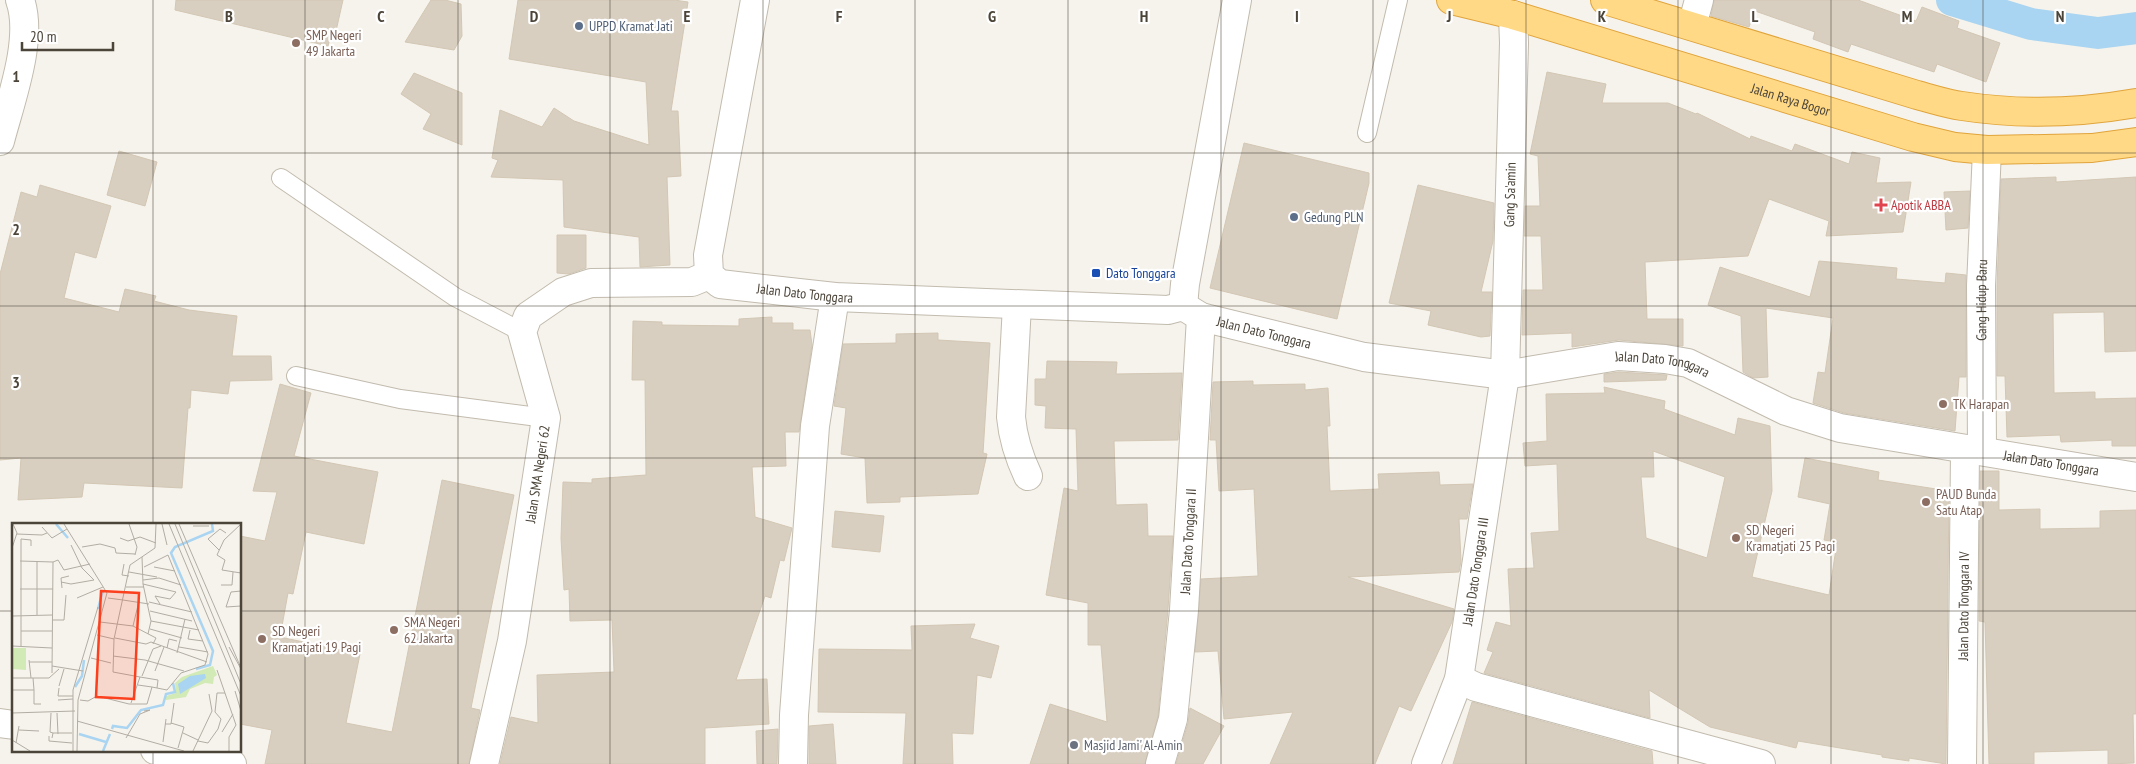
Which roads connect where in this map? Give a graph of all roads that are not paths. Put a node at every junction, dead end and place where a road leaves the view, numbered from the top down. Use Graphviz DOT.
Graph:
graph roads {
  1 [pos="20,0"];
  2 [pos="755,0"];
  3 [pos="1237,0"];
  4 [pos="1398,0"];
  5 [pos="1451,0"];
  6 [pos="1604,0"];
  7 [pos="1699,0"];
  8 [pos="1513,15"];
  9 [pos="1692,26"];
  10 [pos="2136,103"];
  11 [pos="1367,133"];
  12 [pos="0,141"];
  13 [pos="2136,142"];
  14 [pos="1988,150"];
  15 [pos="281,178"];
  16 [pos="709,275"];
  17 [pos="836,297"];
  18 [pos="1017,305"];
  19 [pos="1192,312"];
  20 [pos="522,332"];
  21 [pos="1505,375"];
  22 [pos="296,376"];
  23 [pos="546,418"];
  24 [pos="1974,450"];
  25 [pos="1028,476"];
  26 [pos="2136,477"];
  27 [pos="1459,679"];
  28 [pos="166,752"];
  29 [pos="232,764"];
  30 [pos="484,764"];
  31 [pos="793,764"];
  32 [pos="1160,764"];
  33 [pos="1426,764"];
  34 [pos="1761,764"];
  35 [pos="1962,764"];
  1 -- 12 [label="street"];
  2 -- 16 [label="street"];
  3 -- 19 [label="street"];
  4 -- 11 [label="lane"];
  5 -- 8 [label="highway, Jalan Raya Bogor"];
  6 -- 9 [label="highway"];
  7 -- 9 [label="street"];
  8 -- 14 [label="highway, Jalan Raya Bogor"];
  8 -- 21 [label="street, Gang Sa'amin"];
  9 -- 10 [label="highway"];
  13 -- 14 [label="highway, Jalan Raya Bogor"];
  14 -- 24 [label="street, Gang Hidup Baru"];
  15 -- 20 [label="lane"];
  16 -- 17 [label="street, Jalan Dato Tonggara"];
  16 -- 20 [label="street"];
  17 -- 18 [label="street, Jalan Dato Tonggara"];
  17 -- 31 [label="street"];
  18 -- 19 [label="street, Jalan Dato Tonggara"];
  18 -- 25 [label="street"];
  19 -- 21 [label="street, Jalan Dato Tonggara"];
  19 -- 32 [label="street, Jalan Dato Tonggara II"];
  20 -- 23 [label="street, Jalan SMA Negeri 62"];
  21 -- 24 [label="street, Jalan Dato Tonggara"];
  21 -- 27 [label="street, Jalan Dato Tonggara III"];
  22 -- 23 [label="lane"];
  23 -- 30 [label="street, Jalan SMA Negeri 62"];
  24 -- 26 [label="street, Jalan Dato Tonggara"];
  24 -- 35 [label="street, Jalan Dato Tonggara IV"];
  27 -- 33 [label="street, Jalan Dato Tonggara III"];
  27 -- 34 [label="street"];
  28 -- 29 [label="street"];
}
